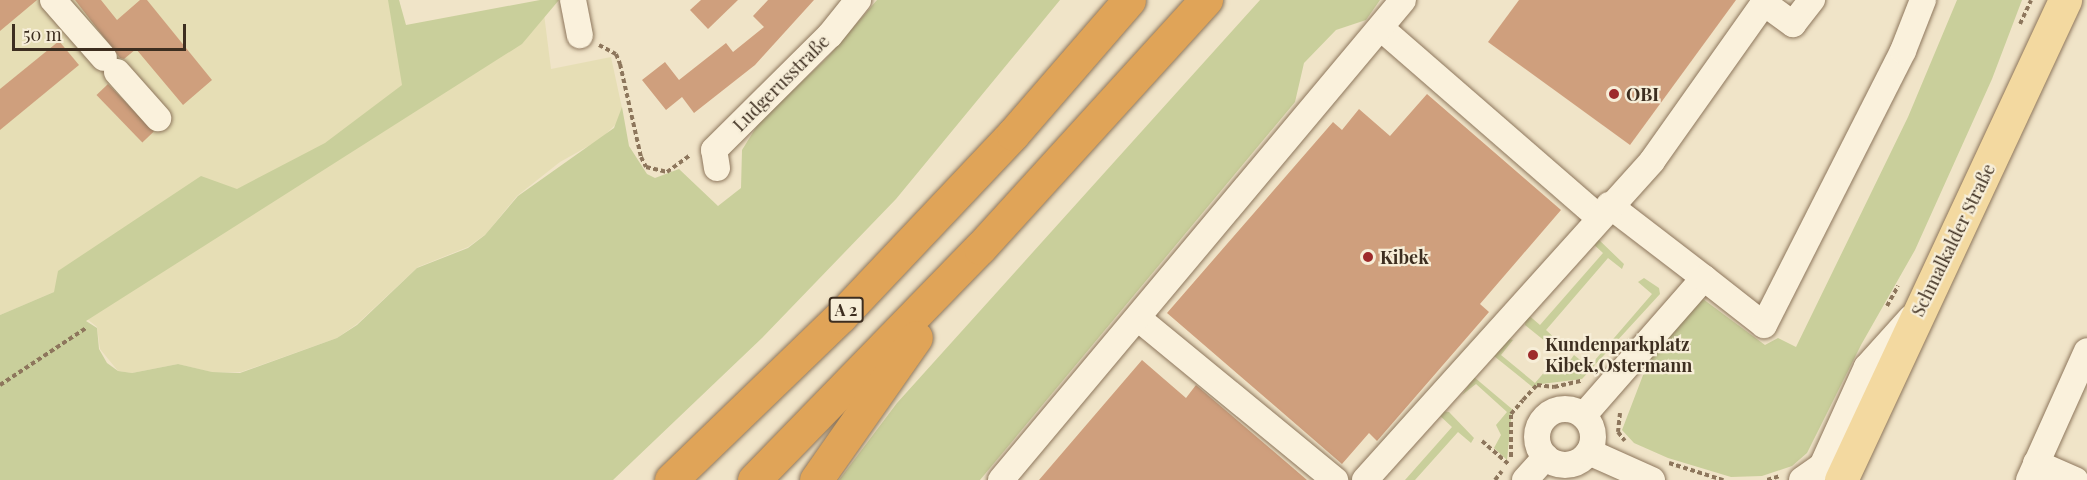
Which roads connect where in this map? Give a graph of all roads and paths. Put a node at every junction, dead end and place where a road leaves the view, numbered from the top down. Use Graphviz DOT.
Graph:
graph roads {
  1 [pos="53,0"];
  2 [pos="573,0"];
  3 [pos="858,0"];
  4 [pos="1129,0"];
  5 [pos="1206,0"];
  6 [pos="1403,0"];
  7 [pos="1812,0"];
  8 [pos="1923,0"];
  9 [pos="2031,0"];
  10 [pos="2065,0"];
  11 [pos="1382,29"];
  12 [pos="2017,31"];
  13 [pos="580,35"];
  14 [pos="158,118"];
  15 [pos="716,159"];
  16 [pos="1604,211"];
  17 [pos="980,248"];
  18 [pos="1704,278"];
  19 [pos="1901,280"];
  20 [pos="1920,309"];
  21 [pos="1885,310"];
  22 [pos="1139,319"];
  23 [pos="86,328"];
  24 [pos="2087,351"];
  25 [pos="0,385"];
  26 [pos="1602,392"];
  27 [pos="1584,415"];
  28 [pos="1482,441"];
  29 [pos="1629,444"];
  30 [pos="1589,452"];
  31 [pos="1546,457"];
  32 [pos="1657,470"];
  33 [pos="2032,471"];
  34 [pos="1520,474"];
  35 [pos="1794,477"];
  36 [pos="671,480"];
  37 [pos="754,480"];
  38 [pos="816,480"];
  39 [pos="1001,480"];
  40 [pos="1335,480"];
  41 [pos="1365,480"];
  42 [pos="1495,480"];
  43 [pos="1723,480"];
  44 [pos="1787,480"];
  45 [pos="1841,480"];
  46 [pos="2075,480"];
  1 -- 14 [label="street"];
  2 -- 13 [label="street"];
  3 -- 15 [label="street, Ludgerusstraße"];
  4 -- 36 [label="highway, A 2"];
  5 -- 17 [label="highway"];
  6 -- 11 [label="street"];
  7 -- 16 [label="street"];
  8 -- 18 [label="street"];
  9 -- 12 [label="path"];
  10 -- 20 [label="main road, Schmalkalder Straße"];
  11 -- 16 [label="street"];
  11 -- 22 [label="street"];
  13 -- 15 [label="path"];
  16 -- 18 [label="street"];
  16 -- 41 [label="street"];
  17 -- 37 [label="highway"];
  17 -- 38 [label="highway"];
  18 -- 26 [label="street"];
  19 -- 21 [label="path"];
  20 -- 35 [label="street"];
  20 -- 45 [label="main road, Schmalkalder Straße"];
  22 -- 39 [label="street"];
  22 -- 40 [label="street"];
  23 -- 25 [label="path"];
  24 -- 33 [label="street"];
  26 -- 27 [label="street"];
  26 -- 29 [label="path"];
  26 -- 34 [label="path"];
  27 -- 30 [label="street"];
  27 -- 31 [label="street"];
  28 -- 34 [label="path"];
  30 -- 31 [label="street"];
  30 -- 32 [label="street"];
  31 -- 34 [label="street"];
  32 -- 43 [label="path"];
  33 -- 46 [label="street"];
  34 -- 42 [label="path"];
  35 -- 44 [label="path"];
}
